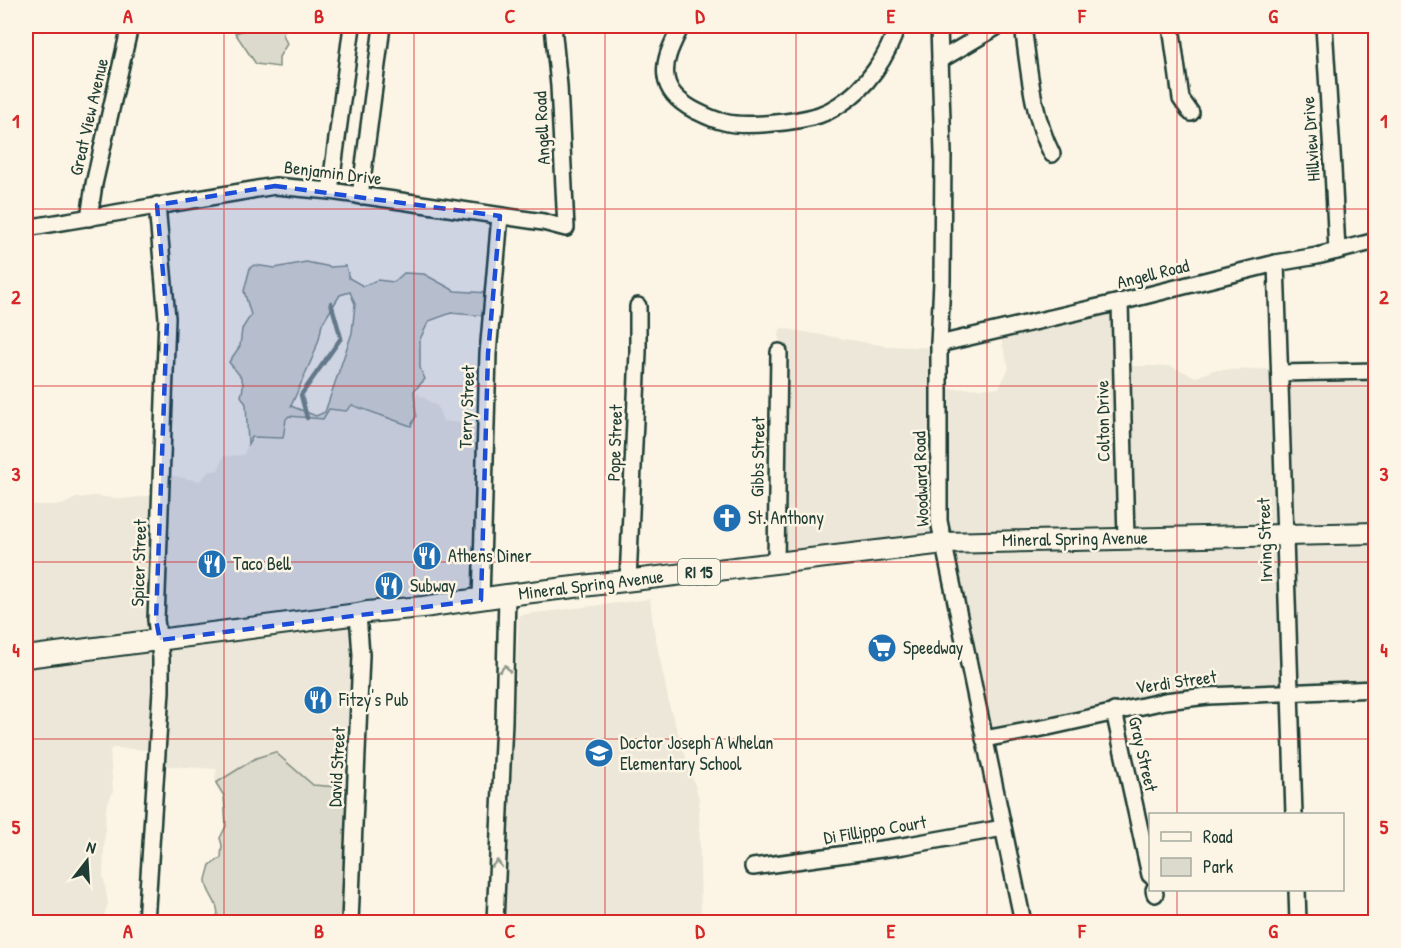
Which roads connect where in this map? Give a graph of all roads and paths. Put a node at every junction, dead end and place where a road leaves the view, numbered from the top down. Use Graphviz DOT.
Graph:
graph roads {
  1 [pos="130,26"];
  2 [pos="352,26"];
  3 [pos="382,26"];
  4 [pos="553,26"];
  5 [pos="681,26"];
  6 [pos="897,26"];
  7 [pos="939,26"];
  8 [pos="998,26"];
  9 [pos="1023,26"];
  10 [pos="1171,26"];
  11 [pos="1324,26"];
  12 [pos="940,60"];
  13 [pos="1191,113"];
  14 [pos="1052,154"];
  15 [pos="330,191"];
  16 [pos="360,196"];
  17 [pos="157,205"];
  18 [pos="500,216"];
  19 [pos="88,218"];
  20 [pos="26,228"];
  21 [pos="566,228"];
  22 [pos="1376,241"];
  23 [pos="1337,251"];
  24 [pos="1276,263"];
  25 [pos="1120,302"];
  26 [pos="638,306"];
  27 [pos="939,344"];
  28 [pos="779,352"];
  29 [pos="1376,371"];
  30 [pos="1280,373"];
  31 [pos="1376,533"];
  32 [pos="1284,535"];
  33 [pos="1126,539"];
  34 [pos="944,546"];
  35 [pos="776,563"];
  36 [pos="628,581"];
  37 [pos="507,596"];
  38 [pos="481,600"];
  39 [pos="358,614"];
  40 [pos="160,640"];
  41 [pos="26,657"];
  42 [pos="1376,689"];
  43 [pos="1289,692"];
  44 [pos="1114,711"];
  45 [pos="984,739"];
  46 [pos="1294,813"];
  47 [pos="1003,828"];
  48 [pos="753,867"];
  49 [pos="1149,870"];
  50 [pos="1297,891"];
  51 [pos="147,922"];
  52 [pos="350,922"];
  53 [pos="495,922"];
  54 [pos="1023,922"];
  55 [pos="1298,922"];
  1 -- 19 [label="street, Great View Avenue"];
  2 -- 15 [label="street"];
  3 -- 16 [label="street"];
  4 -- 21 [label="street, Angell Road"];
  5 -- 6 [label="street"];
  7 -- 12 [label="street, Woodward Road"];
  8 -- 12 [label="street"];
  9 -- 14 [label="street"];
  10 -- 13 [label="street"];
  11 -- 23 [label="street, Hillview Drive"];
  12 -- 27 [label="street, Woodward Road"];
  15 -- 16 [label="street, Benjamin Drive"];
  15 -- 17 [label="street, Benjamin Drive"];
  16 -- 18 [label="street, Benjamin Drive"];
  17 -- 19 [label="street, Benjamin Drive"];
  17 -- 40 [label="street, Spicer Street"];
  18 -- 21 [label="street, Benjamin Drive"];
  18 -- 38 [label="street, Terry Street"];
  19 -- 20 [label="street, Benjamin Drive"];
  22 -- 23 [label="street, Angell Road"];
  23 -- 24 [label="street, Angell Road"];
  24 -- 25 [label="street, Angell Road"];
  24 -- 30 [label="street, Irving Street"];
  25 -- 27 [label="street, Angell Road"];
  25 -- 33 [label="street, Colton Drive"];
  26 -- 36 [label="street, Pope Street"];
  27 -- 34 [label="street, Woodward Road"];
  28 -- 35 [label="street, Gibbs Street"];
  29 -- 30 [label="street"];
  30 -- 32 [label="street, Irving Street"];
  31 -- 32 [label="main road, Mineral Spring Avenue / RI 15"];
  32 -- 33 [label="main road, Mineral Spring Avenue / RI 15"];
  32 -- 43 [label="street, Irving Street"];
  33 -- 34 [label="main road, Mineral Spring Avenue / RI 15"];
  34 -- 35 [label="main road, Mineral Spring Avenue / RI 15"];
  34 -- 45 [label="street, Woodward Road"];
  35 -- 36 [label="main road, Mineral Spring Avenue / RI 15"];
  36 -- 37 [label="main road, Mineral Spring Avenue / RI 15"];
  37 -- 38 [label="main road, Mineral Spring Avenue / RI 15"];
  53 -- 37 [label="street, one-way"];
  38 -- 39 [label="main road, Mineral Spring Avenue / RI 15"];
  39 -- 40 [label="main road, Mineral Spring Avenue / RI 15"];
  39 -- 52 [label="street, David Street"];
  40 -- 41 [label="main road, Mineral Spring Avenue / RI 15"];
  40 -- 51 [label="street, Spicer Street"];
  42 -- 43 [label="street, Verdi Street"];
  43 -- 44 [label="street, Verdi Street"];
  43 -- 46 [label="street, Irving Street"];
  44 -- 45 [label="street, Verdi Street"];
  44 -- 49 [label="street, Gray Street"];
  45 -- 47 [label="street, Woodward Road"];
  47 -- 48 [label="street, Di Fillippo Court"];
  47 -- 54 [label="street, Woodward Road"];
  50 -- 55 [label="street"];
}
